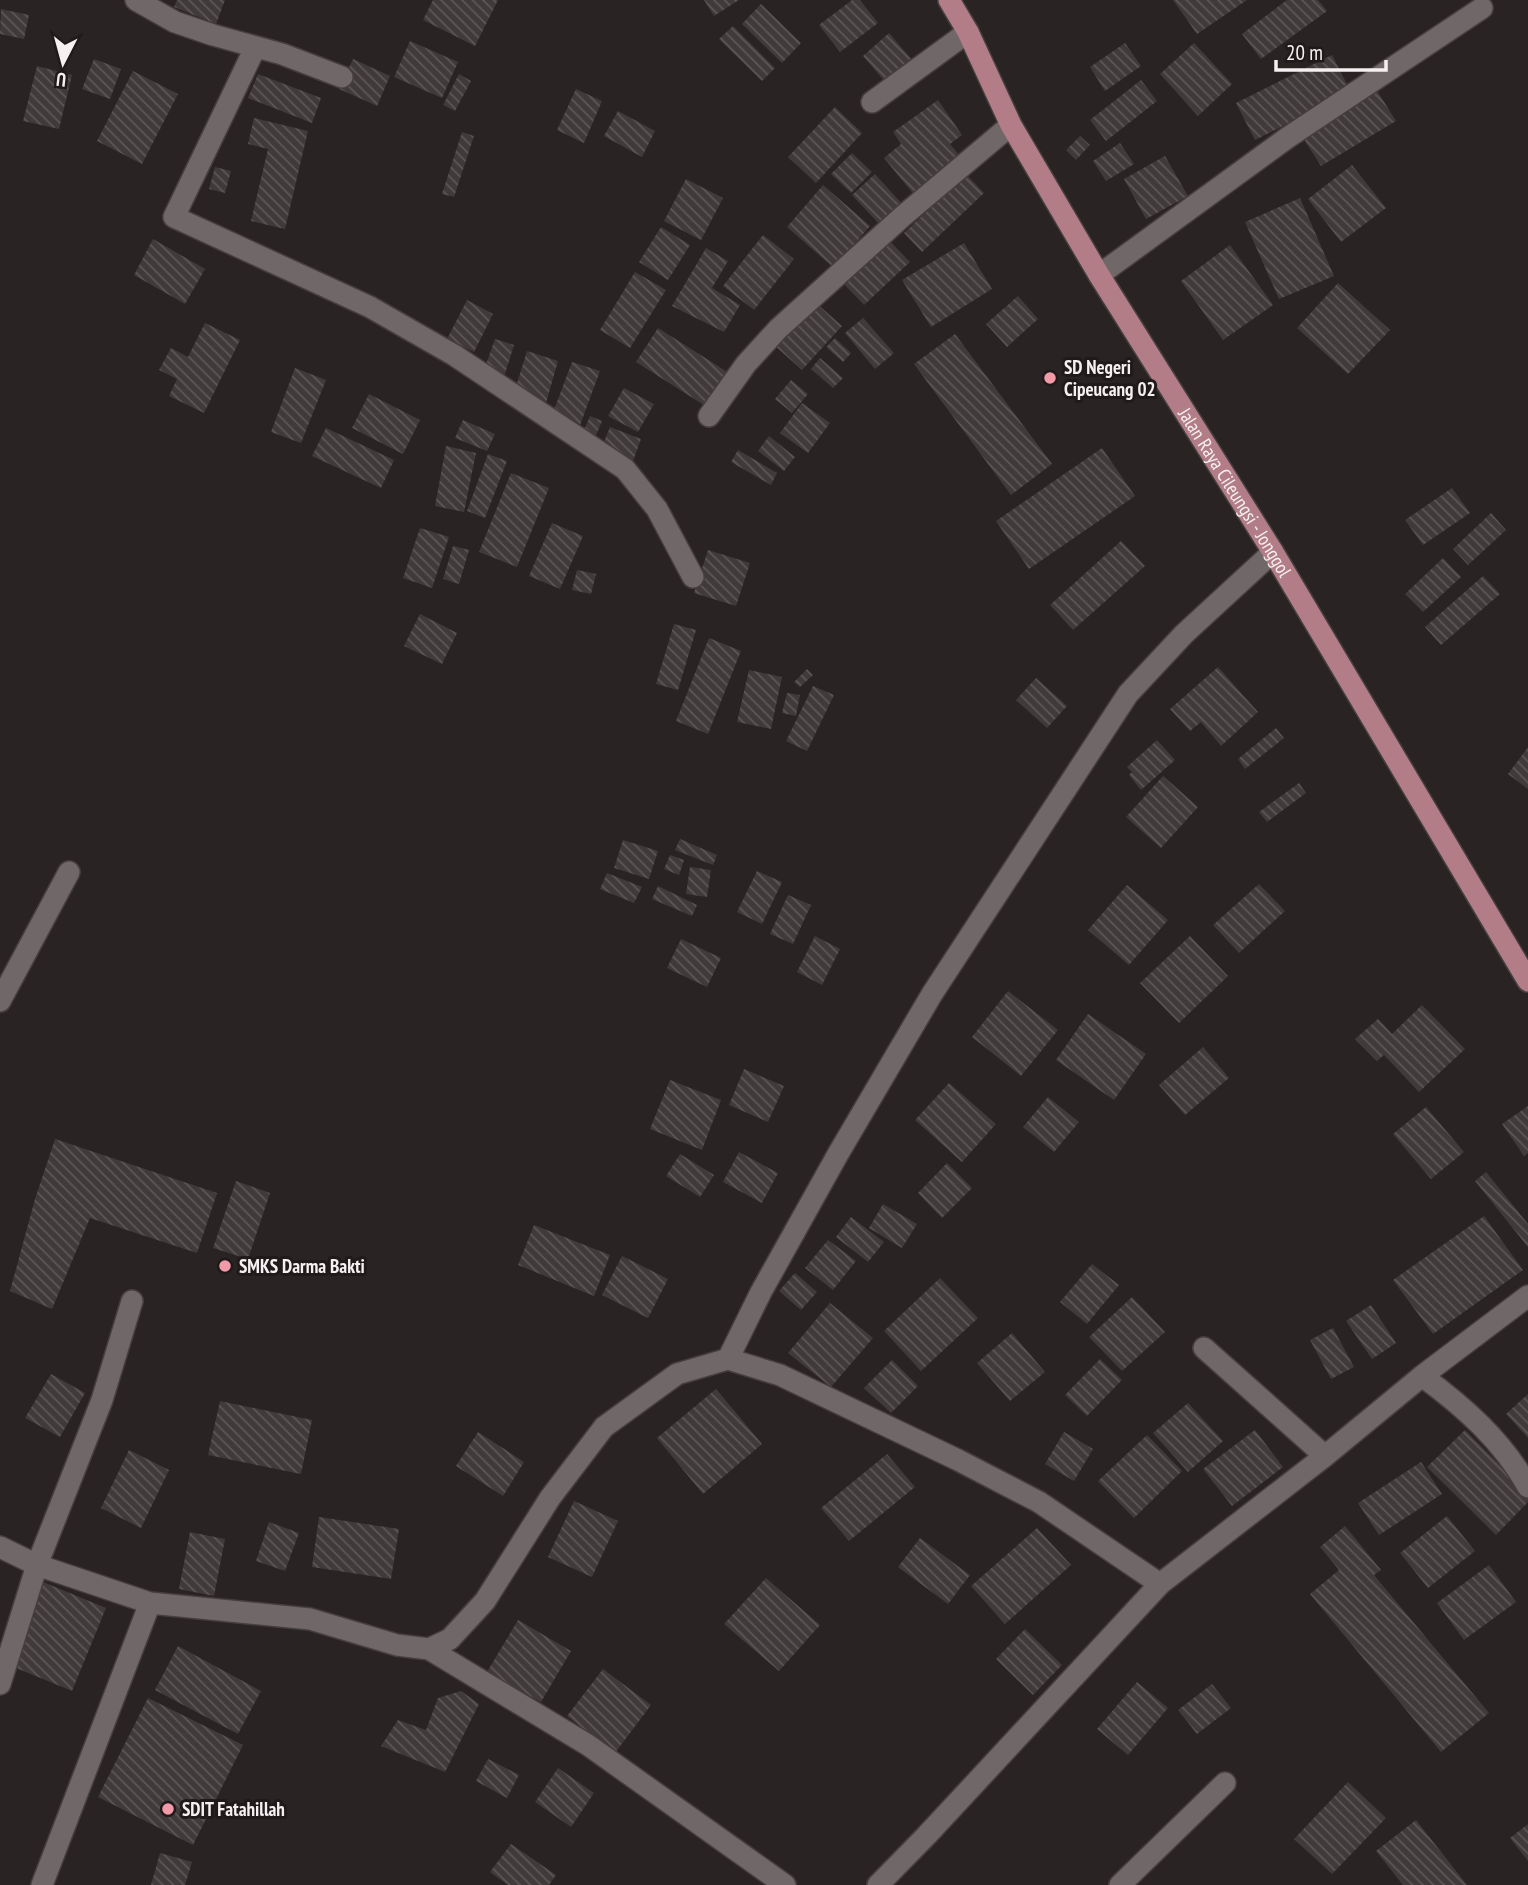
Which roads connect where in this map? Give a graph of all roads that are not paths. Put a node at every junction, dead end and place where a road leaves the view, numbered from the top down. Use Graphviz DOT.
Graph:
graph roads {
  1 [pos="136,0"];
  2 [pos="949,0"];
  3 [pos="1482,8"];
  4 [pos="968,32"];
  5 [pos="255,48"];
  6 [pos="342,78"];
  7 [pos="872,102"];
  8 [pos="1011,125"];
  9 [pos="1099,275"];
  10 [pos="709,416"];
  11 [pos="1273,552"];
  12 [pos="693,577"];
  13 [pos="69,872"];
  14 [pos="1528,981"];
  15 [pos="0,1001"];
  16 [pos="1528,1296"];
  17 [pos="132,1301"];
  18 [pos="1205,1348"];
  19 [pos="727,1359"];
  20 [pos="1422,1376"];
  21 [pos="1325,1456"];
  22 [pos="1528,1487"];
  23 [pos="0,1547"];
  24 [pos="37,1565"];
  25 [pos="1160,1584"];
  26 [pos="150,1602"];
  27 [pos="429,1649"];
  28 [pos="0,1684"];
  29 [pos="1225,1783"];
  30 [pos="42,1885"];
  31 [pos="785,1885"];
  32 [pos="878,1885"];
  33 [pos="1120,1885"];
  1 -- 5 [label="street"];
  2 -- 4 [label="main road, Jalan Raya Cileungsi - Jonggol"];
  3 -- 9 [label="street"];
  4 -- 7 [label="street"];
  4 -- 8 [label="main road, Jalan Raya Cileungsi - Jonggol"];
  5 -- 6 [label="street"];
  5 -- 12 [label="street"];
  8 -- 9 [label="main road, Jalan Raya Cileungsi - Jonggol"];
  8 -- 10 [label="street"];
  9 -- 11 [label="main road, Jalan Raya Cileungsi - Jonggol"];
  11 -- 14 [label="main road, Jalan Raya Cileungsi - Jonggol"];
  11 -- 19 [label="street"];
  13 -- 15 [label="street"];
  16 -- 20 [label="street"];
  17 -- 24 [label="street"];
  18 -- 21 [label="street"];
  19 -- 25 [label="street"];
  19 -- 27 [label="street"];
  20 -- 21 [label="street"];
  20 -- 22 [label="street"];
  21 -- 25 [label="street"];
  23 -- 24 [label="street"];
  24 -- 26 [label="street"];
  24 -- 28 [label="street"];
  25 -- 32 [label="street"];
  26 -- 27 [label="street"];
  26 -- 30 [label="street"];
  27 -- 31 [label="street"];
  29 -- 33 [label="street"];
}
